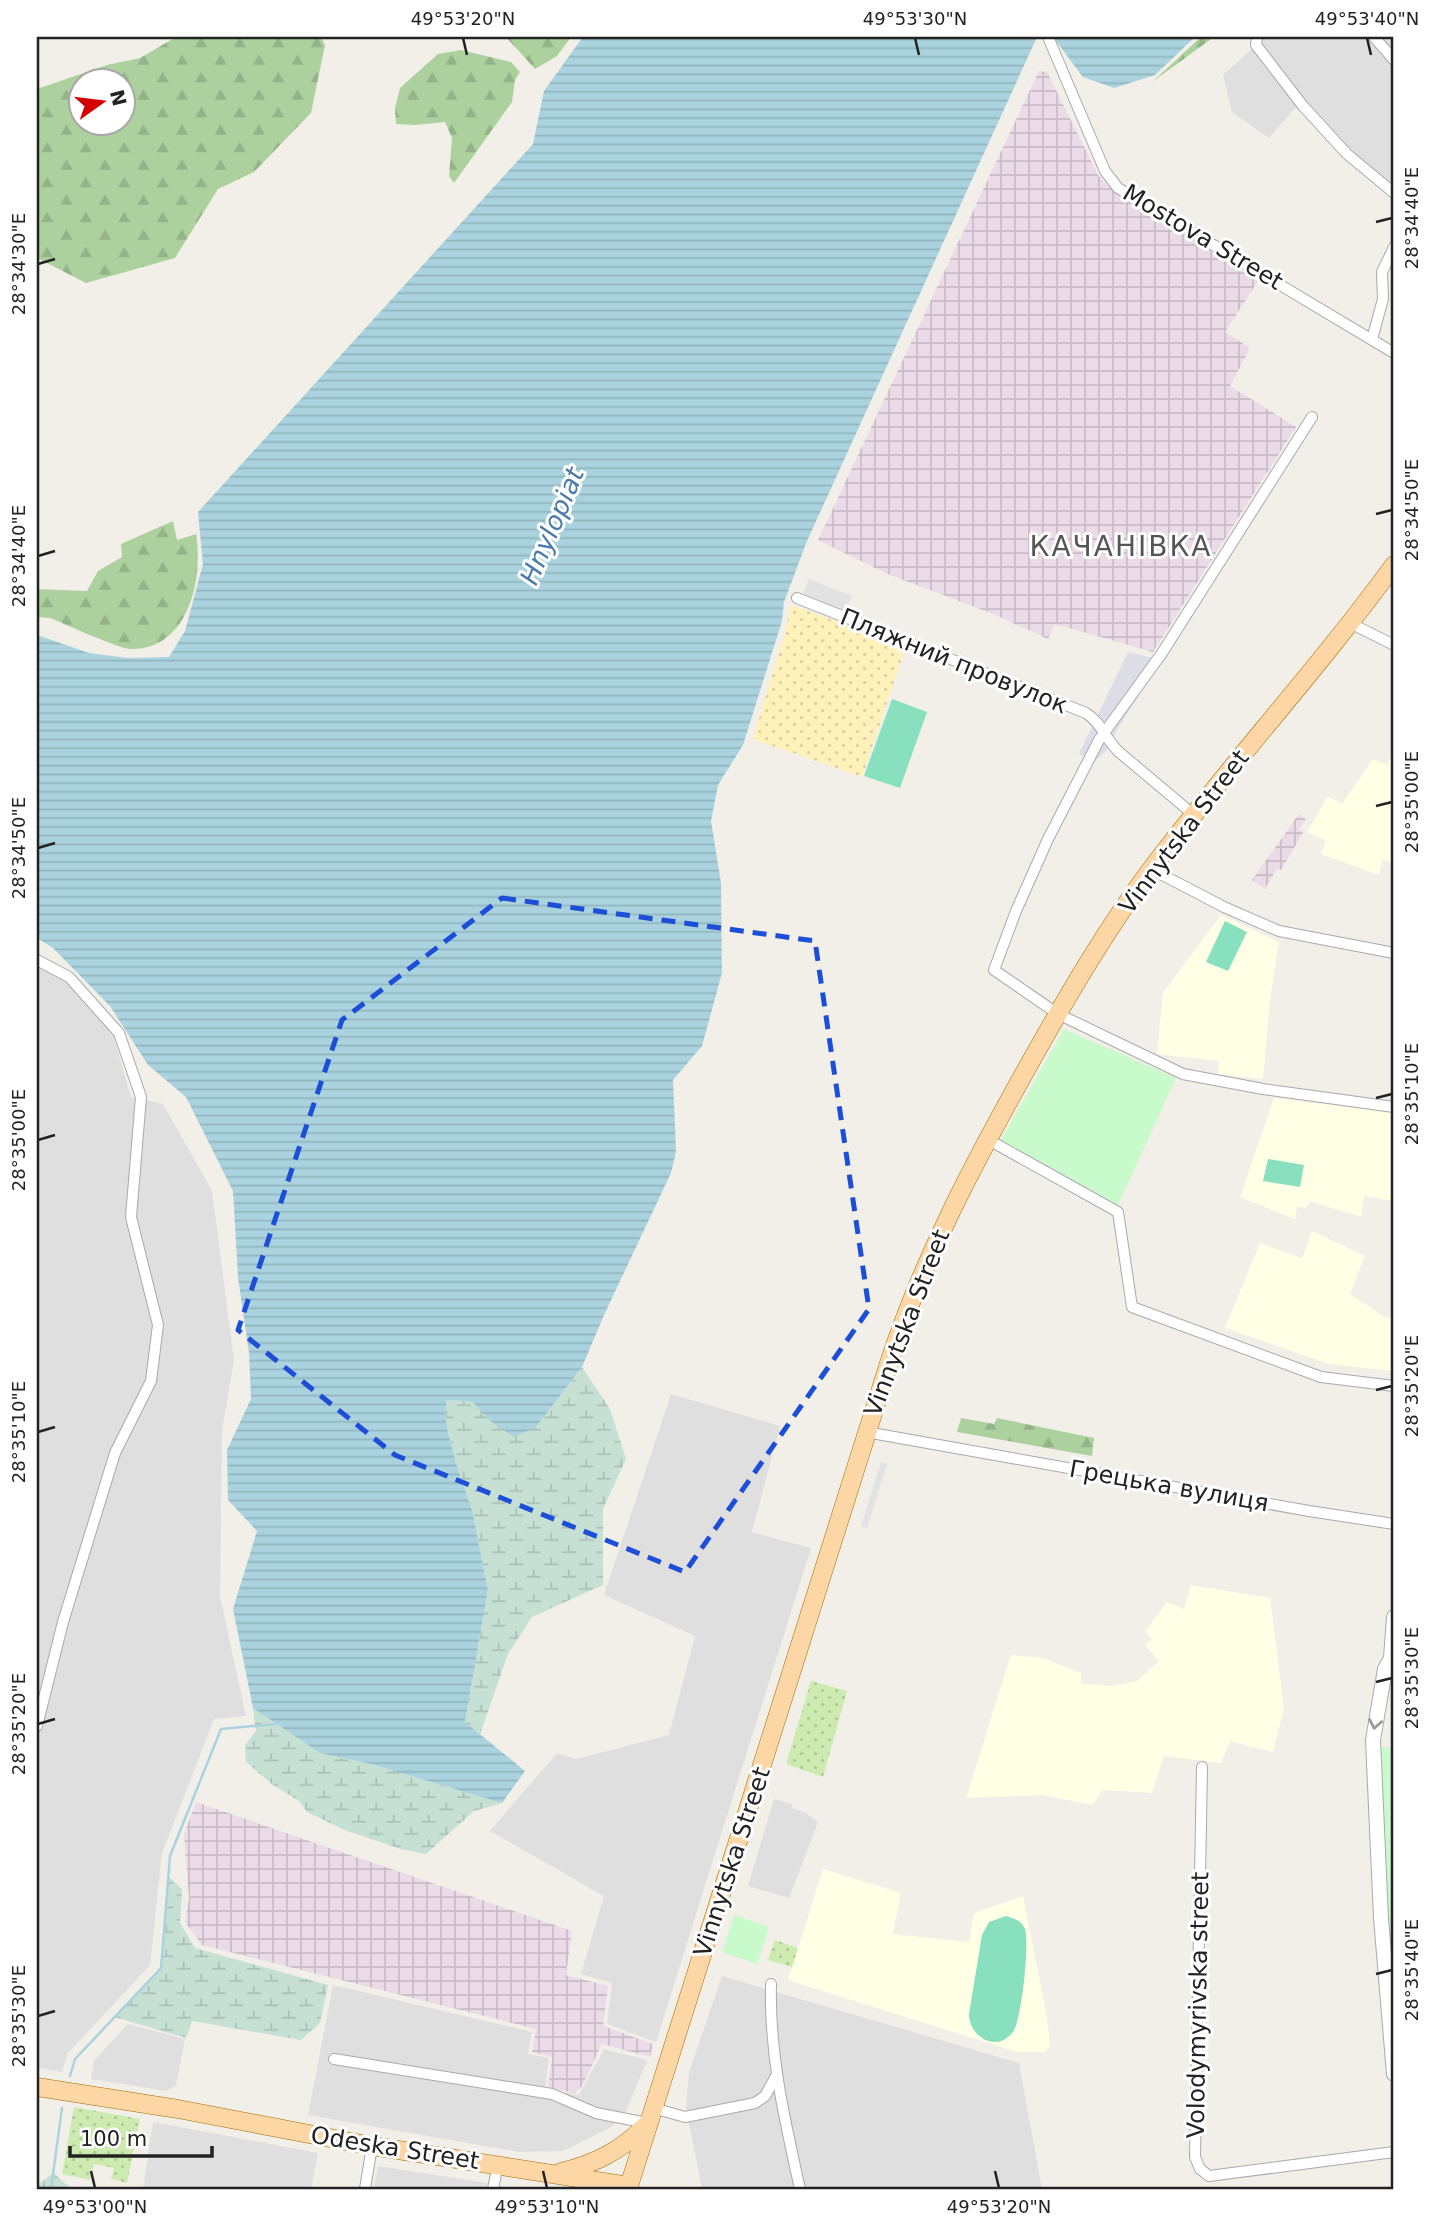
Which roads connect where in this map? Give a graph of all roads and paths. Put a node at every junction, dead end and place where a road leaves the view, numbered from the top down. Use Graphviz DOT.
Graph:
graph roads {
  1 [pos="1048,37"];
  2 [pos="1257,37"];
  3 [pos="1374,37"];
  4 [pos="1394,60"];
  5 [pos="1394,192"];
  6 [pos="1394,247"];
  7 [pos="1372,339"];
  8 [pos="1394,352"];
  9 [pos="1312,417"];
  10 [pos="1394,565"];
  11 [pos="797,598"];
  12 [pos="1350,623"];
  13 [pos="1394,645"];
  14 [pos="1104,733"];
  15 [pos="1194,815"];
  16 [pos="1151,869"];
  17 [pos="1394,953"];
  18 [pos="37,960"];
  19 [pos="1058,1014"];
  20 [pos="1394,1107"];
  21 [pos="987,1139"];
  22 [pos="1394,1386"];
  23 [pos="866,1432"];
  24 [pos="1394,1524"];
  25 [pos="1394,1617"];
  26 [pos="1393,1662"];
  27 [pos="37,1726"];
  28 [pos="1202,1767"];
  29 [pos="1390,1970"];
  30 [pos="771,1984"];
  31 [pos="334,2059"];
  32 [pos="1394,2074"];
  33 [pos="776,2076"];
  34 [pos="37,2087"];
  35 [pos="650,2116"];
  36 [pos="372,2146"];
  37 [pos="1394,2152"];
  38 [pos="600,2160"];
  39 [pos="498,2164"];
  40 [pos="553,2173"];
  41 [pos="619,2182"];
  42 [pos="365,2189"];
  43 [pos="493,2189"];
  44 [pos="800,2189"];
  1 -- 7 [label="street, Mostova Street"];
  2 -- 5 [label="street"];
  3 -- 4 [label="street"];
  6 -- 7 [label="street"];
  7 -- 8 [label="street, Mostova Street"];
  9 -- 14 [label="street"];
  10 -- 12 [label="main road, Vinnytska Street"];
  11 -- 14 [label="street, Пляжний провулок"];
  12 -- 13 [label="street"];
  12 -- 15 [label="main road, Vinnytska Street"];
  14 -- 15 [label="street, Пляжний провулок"];
  14 -- 19 [label="street"];
  15 -- 16 [label="main road, Vinnytska Street"];
  16 -- 17 [label="street"];
  16 -- 19 [label="main road, Vinnytska Street"];
  18 -- 27 [label="street"];
  19 -- 20 [label="street"];
  19 -- 21 [label="main road, Vinnytska Street"];
  21 -- 22 [label="street"];
  21 -- 23 [label="main road, Vinnytska Street"];
  23 -- 24 [label="street, Грецька вулиця"];
  23 -- 35 [label="main road, Vinnytska Street"];
  25 -- 26 [label="street"];
  26 -- 29 [label="street, one-way"];
  28 -- 37 [label="street, Volodymyrivska street"];
  29 -- 32 [label="street"];
  30 -- 33 [label="street"];
  31 -- 35 [label="street"];
  33 -- 35 [label="street"];
  33 -- 44 [label="street"];
  34 -- 36 [label="main road, Odeska Street"];
  35 -- 38 [label="main road"];
  35 -- 41 [label="main road, Vinnytska Street"];
  36 -- 39 [label="main road, Odeska Street"];
  36 -- 42 [label="street"];
  38 -- 40 [label="main road"];
  38 -- 41 [label="main road"];
  39 -- 40 [label="main road, Odeska Street"];
  39 -- 43 [label="street"];
  40 -- 41 [label="main road, Odeska Street"];
}
